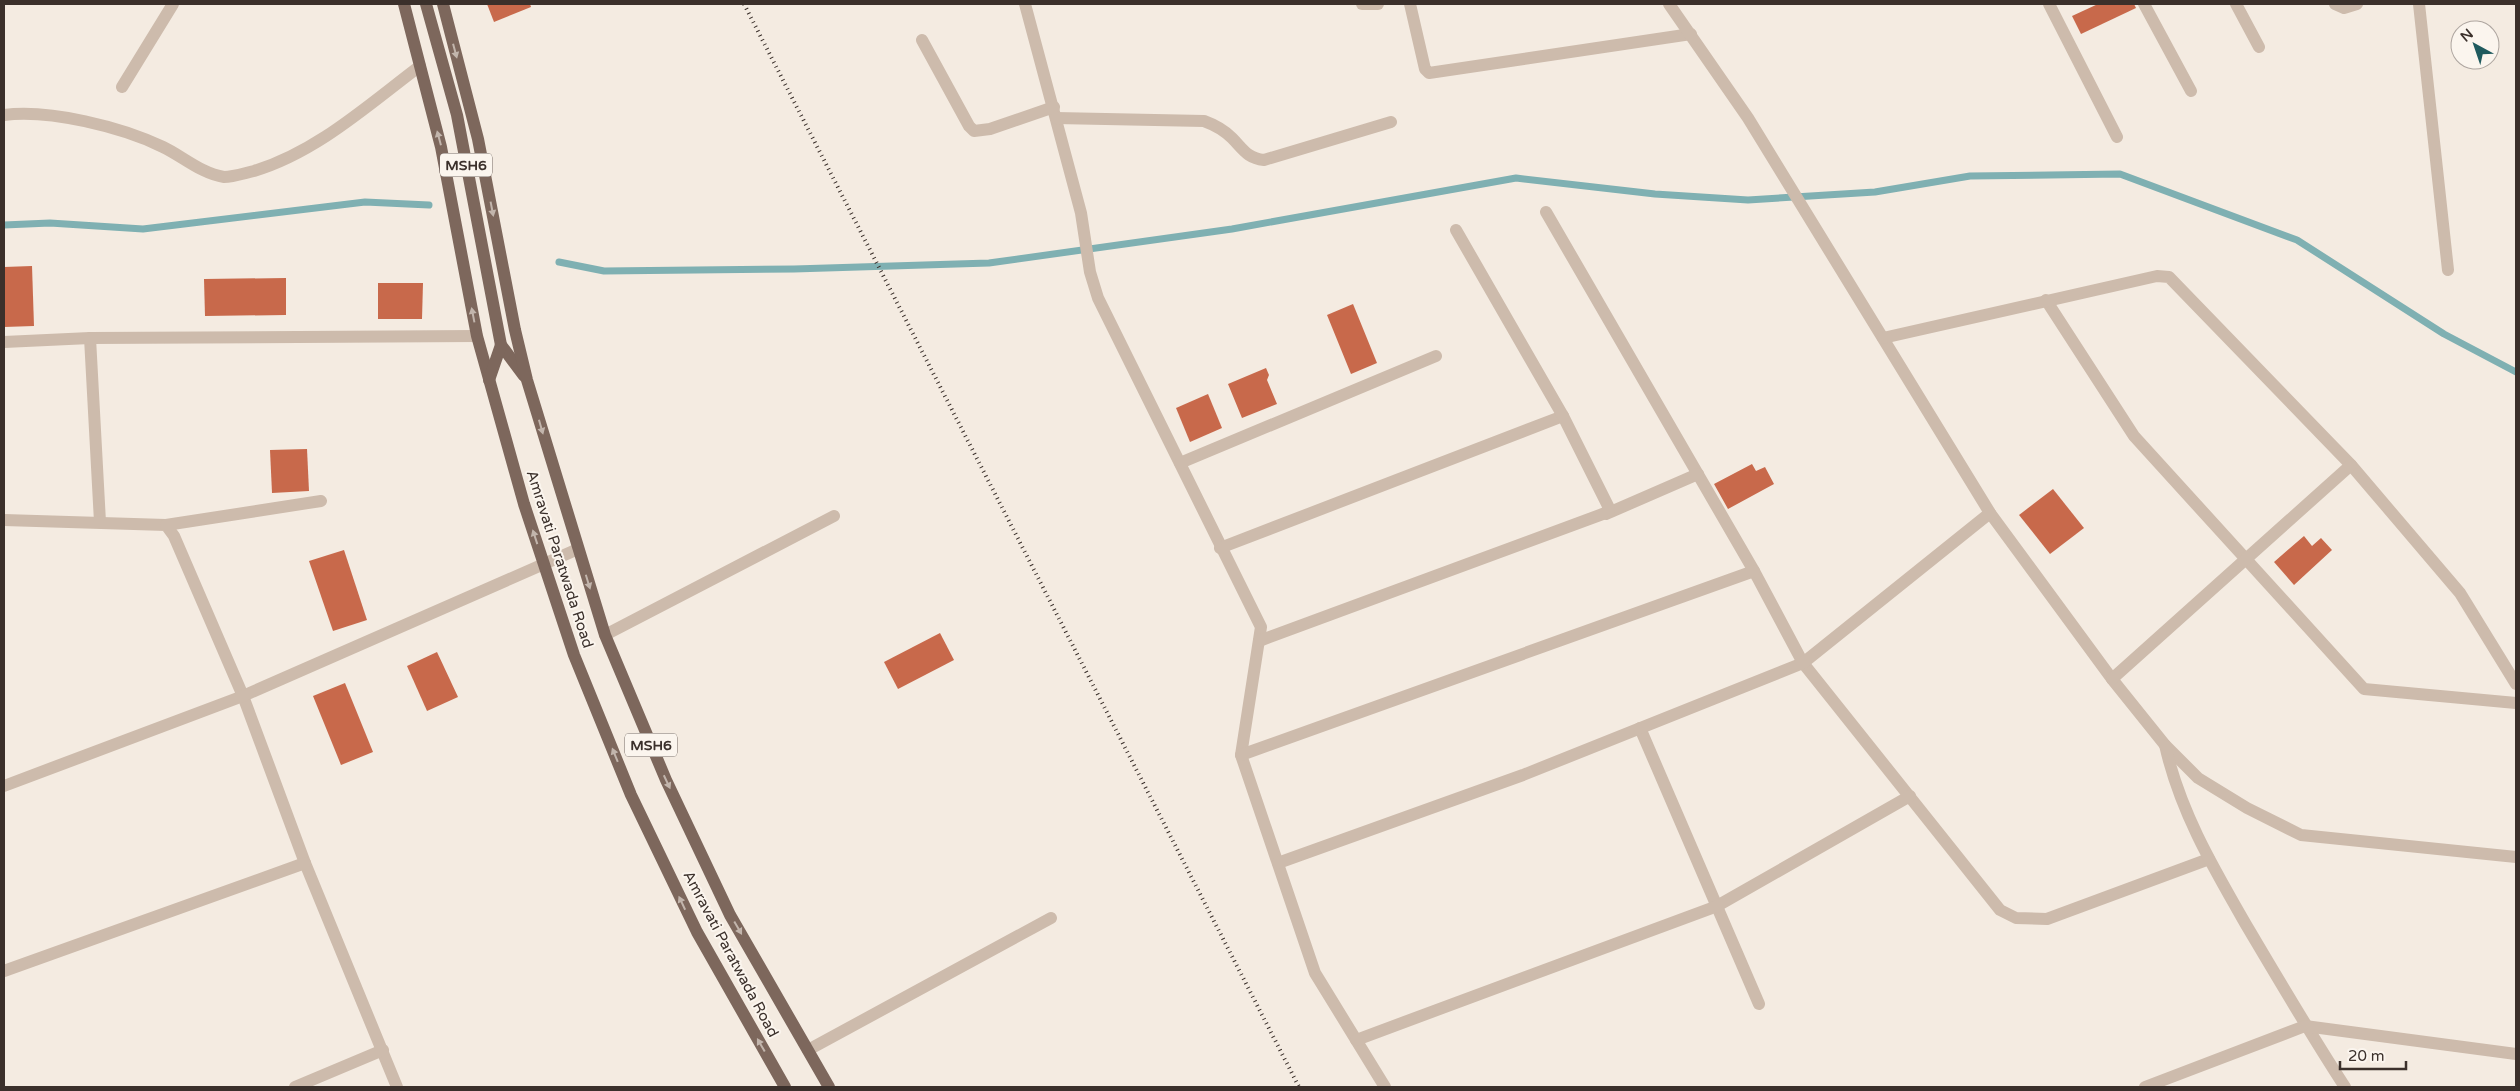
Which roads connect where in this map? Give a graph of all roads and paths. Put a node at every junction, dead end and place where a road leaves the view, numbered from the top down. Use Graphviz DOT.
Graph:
graph roads {
  1 [pos="173,4"];
  2 [pos="404,4"];
  3 [pos="426,4"];
  4 [pos="443,4"];
  5 [pos="1025,4"];
  6 [pos="1362,4"];
  7 [pos="1378,4"];
  8 [pos="1410,4"];
  9 [pos="1669,4"];
  10 [pos="2049,4"];
  11 [pos="2144,4"];
  12 [pos="2236,4"];
  13 [pos="2336,4"];
  14 [pos="2357,4"];
  15 [pos="2419,4"];
  16 [pos="1691,34"];
  17 [pos="922,40"];
  18 [pos="2259,47"];
  19 [pos="420,66"];
  20 [pos="122,87"];
  21 [pos="2191,91"];
  22 [pos="1055,113"];
  23 [pos="4,115"];
  24 [pos="1391,122"];
  25 [pos="2117,137"];
  26 [pos="1546,212"];
  27 [pos="1456,230"];
  28 [pos="2448,270"];
  29 [pos="2046,300"];
  30 [pos="477,336"];
  31 [pos="90,338"];
  32 [pos="1883,338"];
  33 [pos="4,342"];
  34 [pos="501,345"];
  35 [pos="1436,356"];
  36 [pos="489,380"];
  37 [pos="527,380"];
  38 [pos="1563,416"];
  39 [pos="1180,463"];
  40 [pos="2350,465"];
  41 [pos="1698,474"];
  42 [pos="321,502"];
  43 [pos="1990,513"];
  44 [pos="1606,514"];
  45 [pos="834,516"];
  46 [pos="4,520"];
  47 [pos="100,522"];
  48 [pos="166,525"];
  49 [pos="1220,548"];
  50 [pos="578,549"];
  51 [pos="2245,560"];
  52 [pos="544,564"];
  53 [pos="1754,571"];
  54 [pos="605,635"];
  55 [pos="1259,642"];
  56 [pos="1802,663"];
  57 [pos="2112,679"];
  58 [pos="2516,684"];
  59 [pos="243,696"];
  60 [pos="2516,703"];
  61 [pos="1640,728"];
  62 [pos="2164,746"];
  63 [pos="1241,756"];
  64 [pos="4,786"];
  65 [pos="1910,796"];
  66 [pos="2516,857"];
  67 [pos="2209,860"];
  68 [pos="304,863"];
  69 [pos="1278,863"];
  70 [pos="1717,906"];
  71 [pos="1051,918"];
  72 [pos="4,972"];
  73 [pos="1759,1004"];
  74 [pos="2305,1026"];
  75 [pos="1356,1040"];
  76 [pos="383,1050"];
  77 [pos="808,1050"];
  78 [pos="2516,1054"];
  79 [pos="826,1086"];
  80 [pos="295,1087"];
  81 [pos="397,1087"];
  82 [pos="785,1087"];
  83 [pos="1385,1087"];
  84 [pos="2146,1087"];
  85 [pos="2345,1087"];
  1 -- 20 [label="street"];
  2 -- 19 [label="main road, Amravati Paratwada Road / MSH6"];
  3 -- 34 [label="main road, MSH6"];
  4 -- 37 [label="main road, MSH6, one-way"];
  5 -- 22 [label="street"];
  6 -- 7 [label="street"];
  8 -- 16 [label="street"];
  9 -- 16 [label="street"];
  10 -- 25 [label="street"];
  11 -- 21 [label="street"];
  12 -- 18 [label="street"];
  13 -- 14 [label="street"];
  15 -- 28 [label="street"];
  16 -- 32 [label="street"];
  17 -- 22 [label="street"];
  19 -- 23 [label="street"];
  30 -- 19 [label="main road, Amravati Paratwada Road / MSH6, one-way"];
  22 -- 24 [label="street"];
  22 -- 39 [label="street"];
  26 -- 41 [label="street"];
  27 -- 38 [label="street"];
  29 -- 32 [label="street"];
  29 -- 40 [label="street"];
  29 -- 51 [label="street"];
  30 -- 31 [label="street"];
  30 -- 36 [label="main road, Amravati Paratwada Road / MSH6"];
  31 -- 33 [label="street"];
  31 -- 47 [label="street"];
  32 -- 43 [label="street"];
  34 -- 36 [label="main road, MSH6"];
  34 -- 37 [label="main road, MSH6"];
  35 -- 39 [label="street"];
  52 -- 36 [label="main road, Amravati Paratwada Road / MSH6, one-way"];
  37 -- 50 [label="main road, MSH6, one-way"];
  38 -- 44 [label="street"];
  38 -- 49 [label="street"];
  39 -- 49 [label="street"];
  40 -- 51 [label="street"];
  40 -- 58 [label="street"];
  41 -- 44 [label="street"];
  41 -- 53 [label="street"];
  42 -- 48 [label="street"];
  43 -- 56 [label="street"];
  43 -- 57 [label="street"];
  44 -- 55 [label="street"];
  45 -- 54 [label="street"];
  46 -- 47 [label="street"];
  47 -- 48 [label="street"];
  48 -- 59 [label="street"];
  49 -- 55 [label="street"];
  50 -- 52 [label="street"];
  50 -- 54 [label="main road, MSH6, one-way"];
  51 -- 57 [label="street"];
  51 -- 60 [label="street"];
  52 -- 59 [label="street"];
  82 -- 52 [label="main road, Amravati Paratwada Road / MSH6, one-way"];
  53 -- 56 [label="street"];
  53 -- 63 [label="street"];
  54 -- 77 [label="main road, MSH6, one-way"];
  55 -- 63 [label="street"];
  56 -- 61 [label="street"];
  56 -- 65 [label="street"];
  57 -- 62 [label="street"];
  59 -- 64 [label="street"];
  59 -- 68 [label="street"];
  61 -- 69 [label="street"];
  61 -- 70 [label="street"];
  62 -- 66 [label="street"];
  62 -- 67 [label="street"];
  63 -- 69 [label="street"];
  65 -- 67 [label="street"];
  65 -- 70 [label="street"];
  67 -- 74 [label="street"];
  68 -- 72 [label="street"];
  68 -- 76 [label="street"];
  69 -- 75 [label="street"];
  70 -- 73 [label="street"];
  70 -- 75 [label="street"];
  71 -- 77 [label="street"];
  74 -- 78 [label="street"];
  74 -- 84 [label="street"];
  74 -- 85 [label="street"];
  75 -- 83 [label="street"];
  76 -- 80 [label="street"];
  76 -- 81 [label="street"];
  77 -- 79 [label="main road, MSH6"];
}
